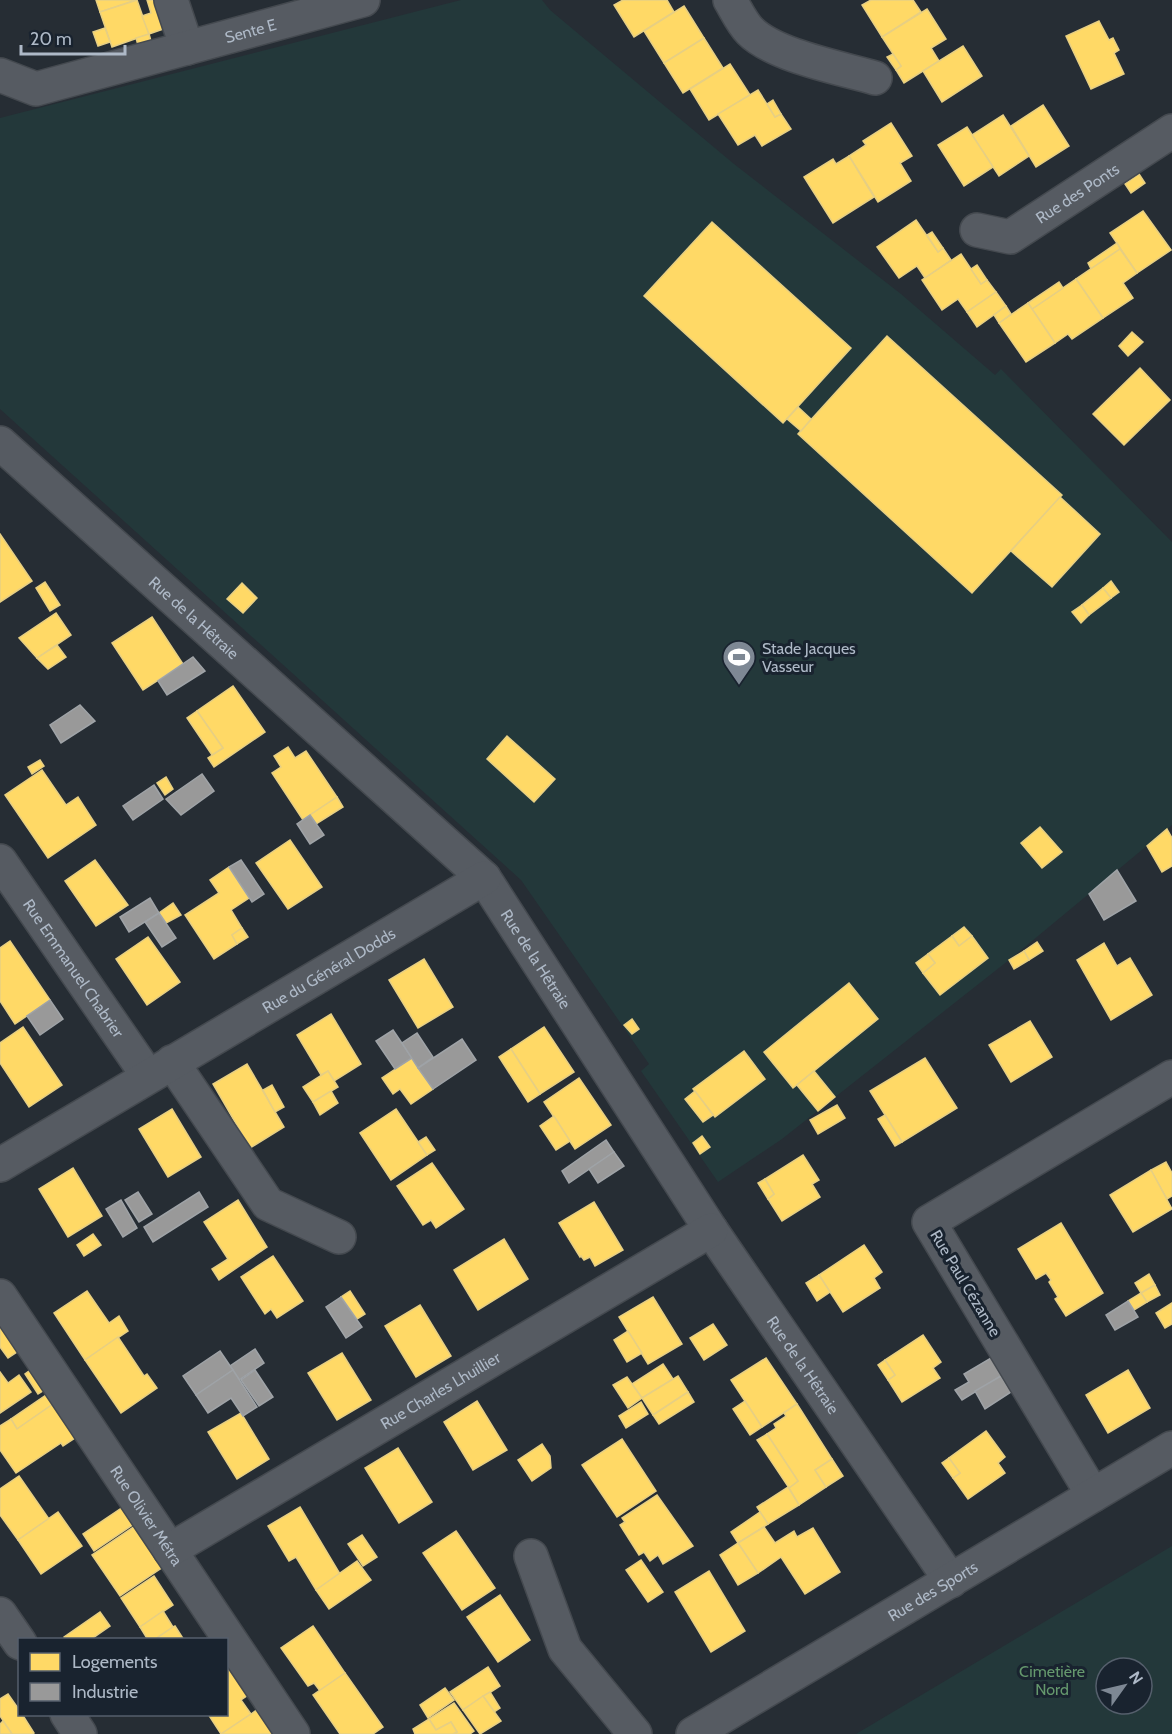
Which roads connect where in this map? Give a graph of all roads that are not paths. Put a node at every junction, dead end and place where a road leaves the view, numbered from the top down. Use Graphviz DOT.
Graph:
graph roads {
  1 [pos="171,0"];
  2 [pos="363,0"];
  3 [pos="730,0"];
  4 [pos="187,48"];
  5 [pos="0,75"];
  6 [pos="875,78"];
  7 [pos="1172,131"];
  8 [pos="977,230"];
  9 [pos="0,442"];
  10 [pos="0,861"];
  11 [pos="484,878"];
  12 [pos="160,1069"];
  13 [pos="1172,1077"];
  14 [pos="0,1165"];
  15 [pos="711,1230"];
  16 [pos="339,1238"];
  17 [pos="0,1296"];
  18 [pos="1172,1448"];
  19 [pos="1093,1495"];
  20 [pos="170,1550"];
  21 [pos="531,1556"];
  22 [pos="951,1581"];
  23 [pos="0,1614"];
  24 [pos="18,1640"];
  25 [pos="68,1716"];
  26 [pos="80,1734"];
  27 [pos="293,1734"];
  28 [pos="635,1734"];
  29 [pos="693,1734"];
  1 -- 4 [label="street"];
  2 -- 4 [label="street, Sente E"];
  3 -- 6 [label="street"];
  4 -- 5 [label="street, Sente E"];
  7 -- 8 [label="street, Rue des Ponts"];
  9 -- 11 [label="street, Rue de la Hêtraie"];
  10 -- 12 [label="street, Rue Emmanuel Chabrier"];
  11 -- 12 [label="street, Rue du Général Dodds"];
  11 -- 15 [label="street, Rue de la Hêtraie"];
  12 -- 14 [label="street, Rue du Général Dodds"];
  12 -- 16 [label="street"];
  13 -- 19 [label="street, Rue Paul Cézanne"];
  15 -- 20 [label="street, Rue Charles Lhuillier"];
  15 -- 22 [label="street, Rue de la Hêtraie"];
  17 -- 20 [label="street, Rue Olivier Métra"];
  18 -- 19 [label="street, Rue des Sports"];
  19 -- 22 [label="street, Rue des Sports"];
  20 -- 27 [label="street, Rue Olivier Métra"];
  21 -- 28 [label="street"];
  22 -- 29 [label="street, Rue des Sports"];
  23 -- 24 [label="street"];
  25 -- 26 [label="street"];
}
